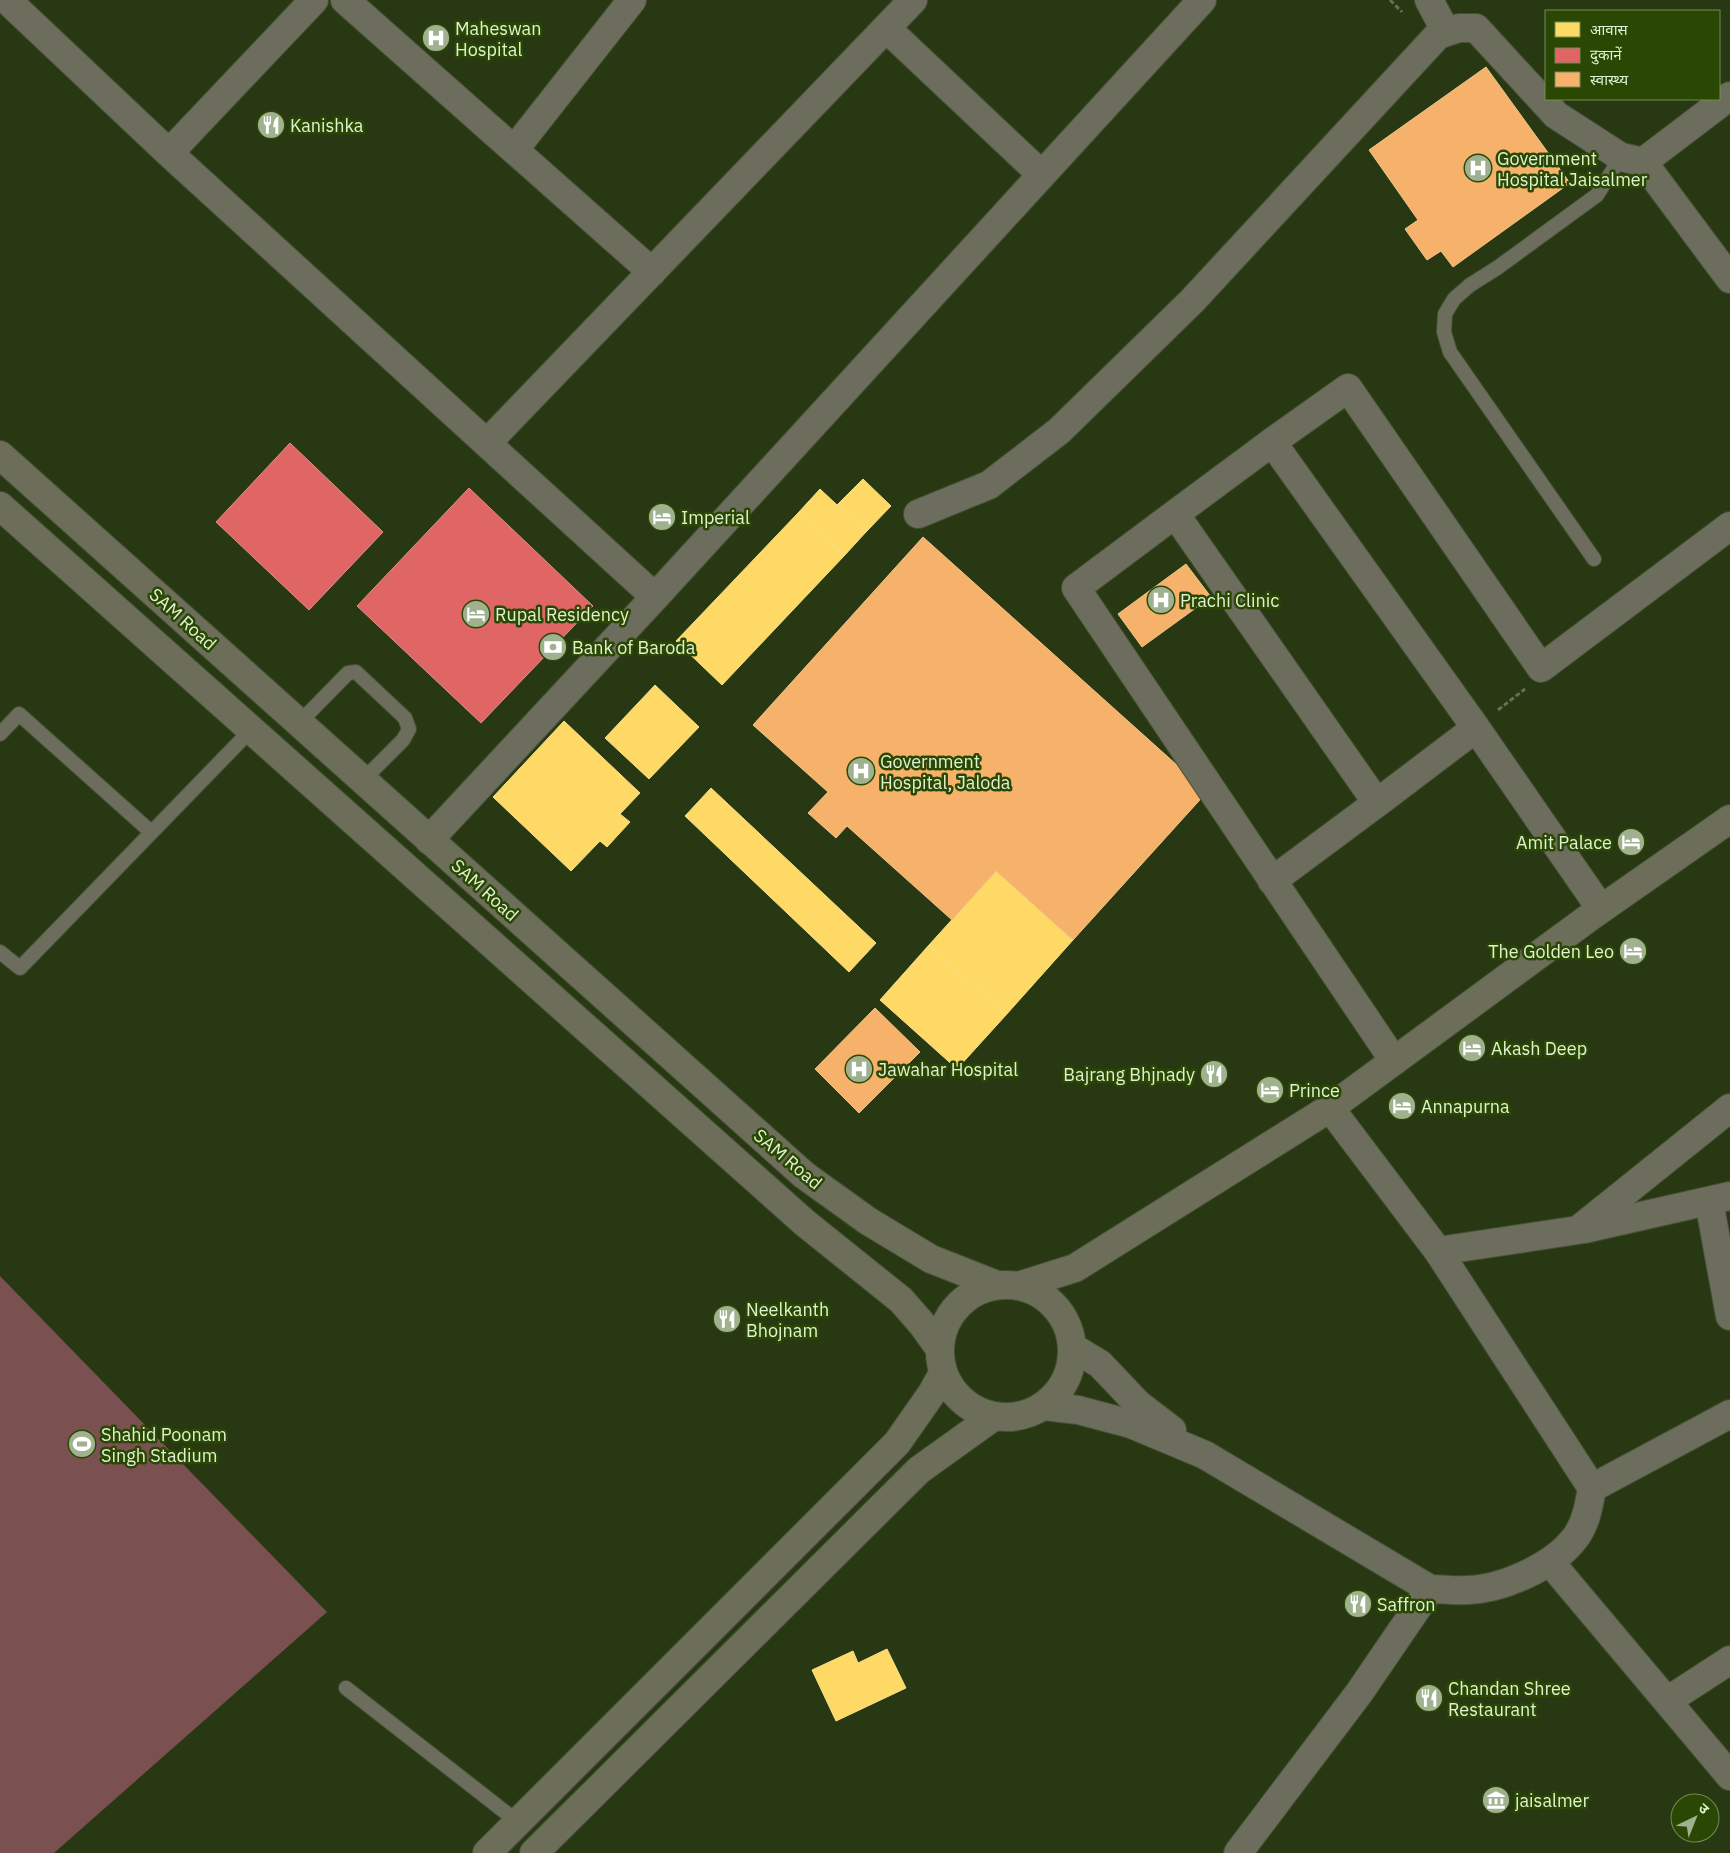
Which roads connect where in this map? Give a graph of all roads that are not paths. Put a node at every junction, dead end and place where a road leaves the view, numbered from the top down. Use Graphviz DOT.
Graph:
graph roads {
  1 [pos="7,0"];
  2 [pos="314,0"];
  3 [pos="344,0"];
  4 [pos="632,0"];
  5 [pos="913,0"];
  6 [pos="1202,0"];
  7 [pos="1430,0"];
  8 [pos="886,28"];
  9 [pos="1446,32"];
  10 [pos="1730,96"];
  11 [pos="514,150"];
  12 [pos="169,153"];
  13 [pos="1632,160"];
  14 [pos="1042,175"];
  15 [pos="652,272"];
  16 [pos="1730,279"];
  17 [pos="1272,442"];
  18 [pos="487,443"];
  19 [pos="0,455"];
  20 [pos="0,506"];
  21 [pos="918,514"];
  22 [pos="1175,514"];
  23 [pos="1730,526"];
  24 [pos="1594,559"];
  25 [pos="654,597"];
  26 [pos="299,723"];
  27 [pos="1476,728"];
  28 [pos="251,730"];
  29 [pos="0,734"];
  30 [pos="363,780"];
  31 [pos="1377,803"];
  32 [pos="1730,820"];
  33 [pos="151,832"];
  34 [pos="429,840"];
  35 [pos="1272,881"];
  36 [pos="1601,909"];
  37 [pos="0,952"];
  38 [pos="1394,1061"];
  39 [pos="1330,1108"];
  40 [pos="1730,1108"];
  41 [pos="1720,1198"];
  42 [pos="1578,1230"];
  43 [pos="1438,1251"];
  44 [pos="1075,1268"];
  45 [pos="1007,1286"];
  46 [pos="1730,1316"];
  47 [pos="1072,1347"];
  48 [pos="941,1361"];
  49 [pos="1044,1406"];
  50 [pos="1730,1414"];
  51 [pos="993,1417"];
  52 [pos="1205,1455"];
  53 [pos="1592,1488"];
  54 [pos="1550,1562"];
  55 [pos="1430,1588"];
  56 [pos="1730,1660"];
  57 [pos="346,1688"];
  58 [pos="1667,1701"];
  59 [pos="1730,1776"];
  60 [pos="518,1822"];
  61 [pos="487,1853"];
  62 [pos="534,1853"];
  63 [pos="1238,1853"];
  1 -- 12 [label="street"];
  2 -- 12 [label="street"];
  3 -- 11 [label="street"];
  4 -- 11 [label="street"];
  5 -- 8 [label="street"];
  6 -- 14 [label="street"];
  7 -- 9 [label="street"];
  8 -- 14 [label="street"];
  8 -- 15 [label="street"];
  9 -- 13 [label="street"];
  9 -- 21 [label="street"];
  10 -- 13 [label="street"];
  11 -- 15 [label="street"];
  12 -- 18 [label="street"];
  13 -- 16 [label="street"];
  13 -- 24 [label="lane"];
  14 -- 25 [label="street"];
  15 -- 18 [label="street"];
  17 -- 22 [label="street"];
  17 -- 23 [label="street"];
  17 -- 27 [label="street"];
  18 -- 25 [label="street"];
  19 -- 26 [label="main road, SAM Road"];
  20 -- 28 [label="main road"];
  22 -- 31 [label="street"];
  22 -- 35 [label="street"];
  25 -- 34 [label="street"];
  26 -- 30 [label="main road, SAM Road"];
  26 -- 30 [label="lane"];
  27 -- 31 [label="street"];
  27 -- 36 [label="street"];
  28 -- 33 [label="lane"];
  28 -- 48 [label="main road"];
  29 -- 33 [label="lane"];
  30 -- 34 [label="main road, SAM Road"];
  31 -- 35 [label="street"];
  32 -- 36 [label="main road"];
  33 -- 37 [label="lane"];
  34 -- 45 [label="main road, SAM Road"];
  35 -- 38 [label="street"];
  36 -- 38 [label="main road"];
  38 -- 39 [label="main road"];
  39 -- 43 [label="street"];
  39 -- 44 [label="main road"];
  40 -- 42 [label="street"];
  41 -- 42 [label="street"];
  41 -- 46 [label="street"];
  42 -- 43 [label="street"];
  43 -- 53 [label="street"];
  44 -- 45 [label="main road"];
  44 -- 47 [label="main road"];
  45 -- 47 [label="main road"];
  45 -- 48 [label="main road"];
  47 -- 49 [label="main road"];
  47 -- 52 [label="street"];
  48 -- 51 [label="main road"];
  48 -- 60 [label="main road"];
  49 -- 51 [label="main road"];
  49 -- 52 [label="street"];
  50 -- 53 [label="street"];
  51 -- 62 [label="main road"];
  52 -- 55 [label="street"];
  53 -- 54 [label="street"];
  54 -- 55 [label="street"];
  54 -- 58 [label="street"];
  55 -- 63 [label="street"];
  56 -- 58 [label="street"];
  57 -- 60 [label="lane"];
  58 -- 59 [label="street"];
  60 -- 61 [label="main road"];
}
